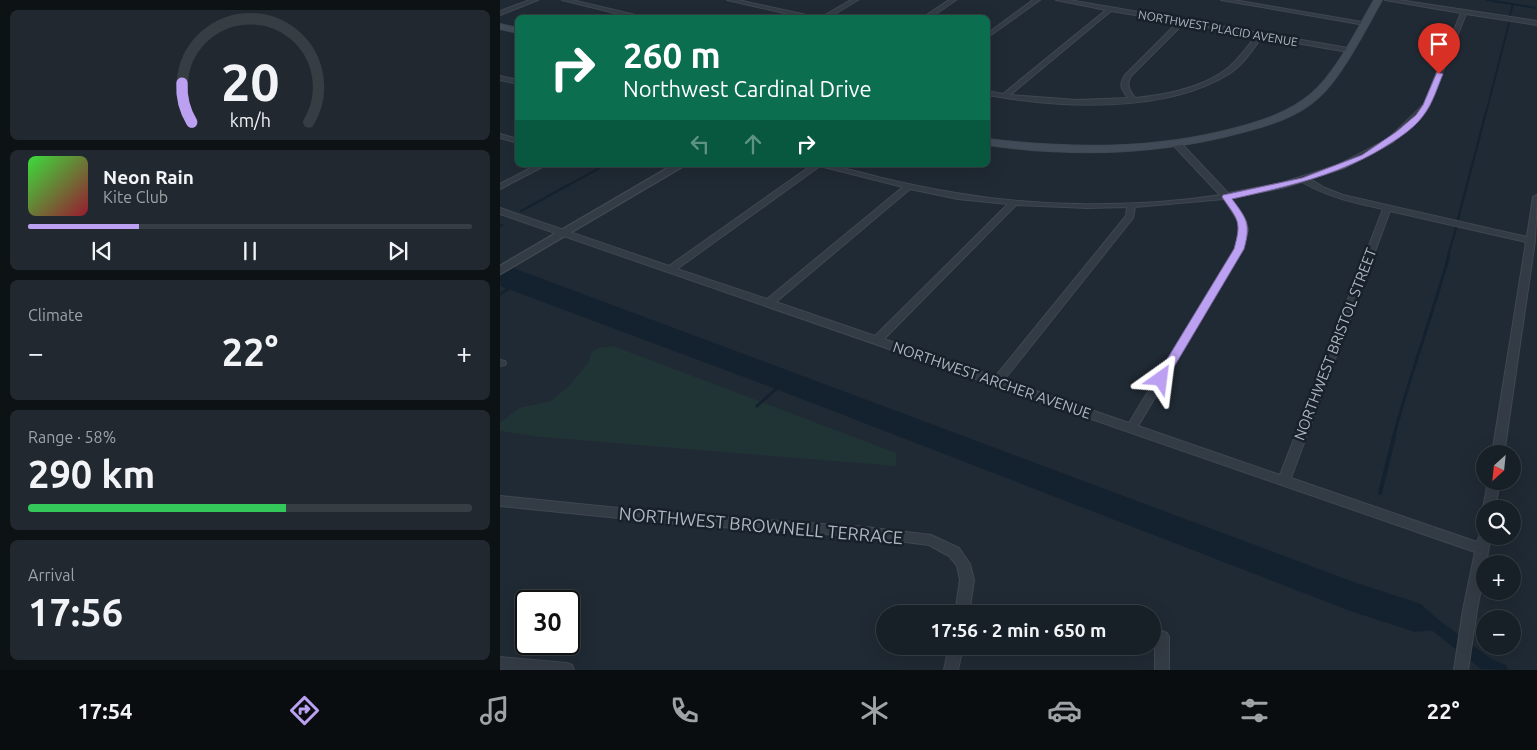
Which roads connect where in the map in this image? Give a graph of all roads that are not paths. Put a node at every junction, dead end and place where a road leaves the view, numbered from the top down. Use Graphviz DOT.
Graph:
graph roads {
  1 [pos="535,0"];
  2 [pos="564,0"];
  3 [pos="730,0"];
  4 [pos="855,0"];
  5 [pos="953,0"];
  6 [pos="1037,0"];
  7 [pos="1059,0"];
  8 [pos="1224,0"];
  9 [pos="1378,0"];
  10 [pos="1388,0"];
  11 [pos="1110,9"];
  12 [pos="1464,12"];
  13 [pos="500,13"];
  14 [pos="632,15"];
  15 [pos="802,15"];
  16 [pos="828,15"];
  17 [pos="930,15"];
  18 [pos="1182,22"];
  19 [pos="1365,23"];
  20 [pos="1537,23"];
  21 [pos="500,26"];
  22 [pos="515,30"];
  23 [pos="990,34"];
  24 [pos="1260,35"];
  25 [pos="1348,50"];
  26 [pos="500,78"];
  27 [pos="515,81"];
  28 [pos="990,93"];
  29 [pos="1004,96"];
  30 [pos="1133,100"];
  31 [pos="500,136"];
  32 [pos="515,140"];
  33 [pos="990,142"];
  34 [pos="1177,144"];
  35 [pos="538,167"];
  36 [pos="677,167"];
  37 [pos="814,167"];
  38 [pos="831,167"];
  39 [pos="1305,180"];
  40 [pos="908,187"];
  41 [pos="500,188"];
  42 [pos="1226,197"];
  43 [pos="1537,197"];
  44 [pos="1014,203"];
  45 [pos="1131,206"];
  46 [pos="1387,209"];
  47 [pos="500,211"];
  48 [pos="565,233"];
  49 [pos="1531,241"];
  50 [pos="670,269"];
  51 [pos="500,271"];
  52 [pos="769,303"];
  53 [pos="877,340"];
  54 [pos="998,381"];
  55 [pos="1131,428"];
  56 [pos="1499,445"];
  57 [pos="1284,480"];
  58 [pos="500,502"];
  59 [pos="1476,540"];
  60 [pos="1484,545"];
  61 [pos="963,605"];
  62 [pos="1162,637"];
  63 [pos="954,655"];
  64 [pos="500,664"];
  65 [pos="532,668"];
  66 [pos="567,670"];
  67 [pos="951,670"];
  68 [pos="1162,670"];
  69 [pos="1461,670"];
  1 -- 13 [label="street"];
  2 -- 14 [label="street"];
  3 -- 15 [label="street"];
  4 -- 16 [label="street"];
  5 -- 17 [label="street"];
  6 -- 23 [label="street"];
  7 -- 11 [label="street, NORTHWEST PLACID AVENUE"];
  8 -- 19 [label="street"];
  9 -- 19 [label="main road"];
  10 -- 12 [label="street"];
  11 -- 18 [label="street, NORTHWEST PLACID AVENUE"];
  11 -- 29 [label="street"];
  12 -- 20 [label="street"];
  12 -- 39 [label="street"];
  18 -- 24 [label="street, NORTHWEST PLACID AVENUE"];
  18 -- 30 [label="street"];
  19 -- 25 [label="main road"];
  21 -- 22 [label="main road"];
  24 -- 25 [label="street, NORTHWEST PLACID AVENUE"];
  24 -- 30 [label="street"];
  25 -- 34 [label="main road"];
  26 -- 27 [label="street"];
  28 -- 29 [label="street"];
  29 -- 30 [label="street"];
  31 -- 32 [label="street"];
  33 -- 34 [label="main road"];
  34 -- 42 [label="street"];
  35 -- 41 [label="street"];
  36 -- 48 [label="street"];
  37 -- 50 [label="street"];
  38 -- 40 [label="street"];
  39 -- 42 [label="street"];
  39 -- 46 [label="street"];
  40 -- 44 [label="street"];
  40 -- 52 [label="street"];
  42 -- 45 [label="street"];
  42 -- 55 [label="street"];
  43 -- 49 [label="street"];
  44 -- 45 [label="street"];
  44 -- 53 [label="street"];
  45 -- 54 [label="street"];
  46 -- 49 [label="street"];
  46 -- 57 [label="street, NORTHWEST BRISTOL STREET"];
  47 -- 48 [label="street, NORTHWEST ARCHER AVENUE"];
  48 -- 50 [label="street, NORTHWEST ARCHER AVENUE"];
  48 -- 51 [label="street"];
  49 -- 56 [label="street"];
  50 -- 52 [label="street, NORTHWEST ARCHER AVENUE"];
  52 -- 53 [label="street, NORTHWEST ARCHER AVENUE"];
  53 -- 54 [label="street, NORTHWEST ARCHER AVENUE"];
  54 -- 55 [label="street, NORTHWEST ARCHER AVENUE"];
  55 -- 57 [label="street, NORTHWEST ARCHER AVENUE"];
  57 -- 59 [label="street, NORTHWEST ARCHER AVENUE"];
  58 -- 61 [label="street, NORTHWEST BROWNELL TERRACE"];
  60 -- 69 [label="street"];
  62 -- 68 [label="street"];
  63 -- 67 [label="street"];
  64 -- 65 [label="street"];
  65 -- 66 [label="street"];
}
